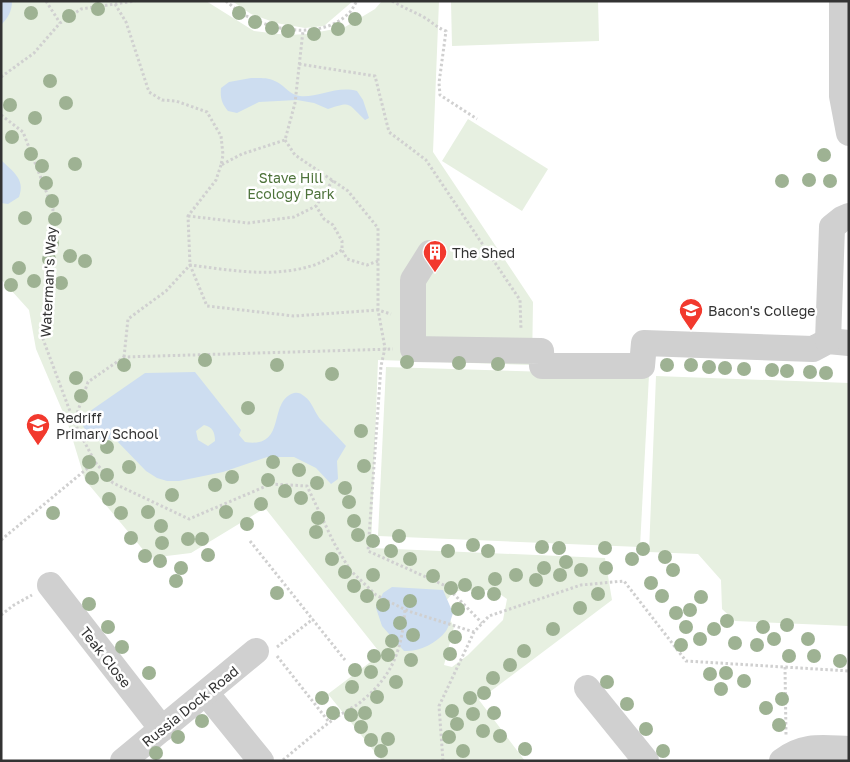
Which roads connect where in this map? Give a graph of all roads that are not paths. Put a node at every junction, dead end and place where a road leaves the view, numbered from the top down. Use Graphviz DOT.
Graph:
graph roads {
  1 [pos="842,1"];
  2 [pos="849,133"];
  3 [pos="849,216"];
  4 [pos="430,254"];
  5 [pos="839,342"];
  6 [pos="50,585"];
  7 [pos="256,651"];
  8 [pos="587,688"];
  9 [pos="206,693"];
  10 [pos="162,728"];
  11 [pos="849,749"];
  12 [pos="784,759"];
  13 [pos="123,761"];
  14 [pos="261,761"];
  15 [pos="646,761"];
  1 -- 2 [label="street"];
  3 -- 5 [label="street"];
  4 -- 5 [label="street"];
  6 -- 10 [label="street, Teak Close"];
  7 -- 9 [label="street, Russia Dock Road"];
  8 -- 15 [label="street"];
  9 -- 10 [label="street, Russia Dock Road"];
  9 -- 14 [label="street"];
  10 -- 13 [label="street, Russia Dock Road"];
  11 -- 12 [label="street"];
}
